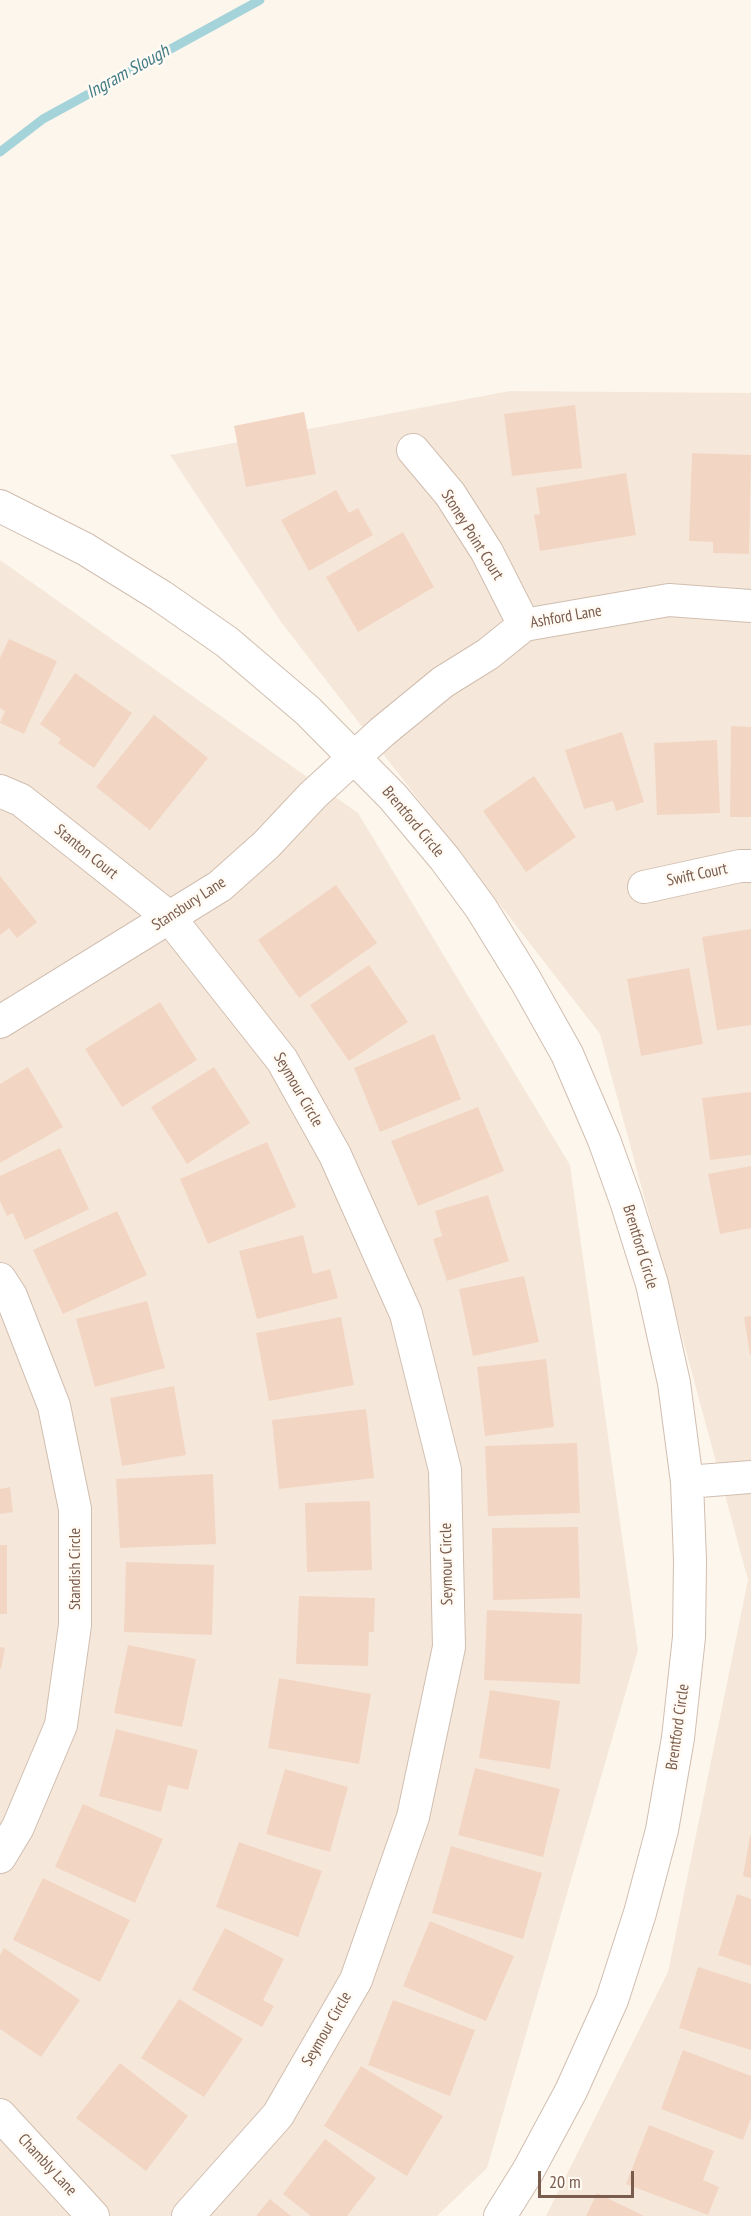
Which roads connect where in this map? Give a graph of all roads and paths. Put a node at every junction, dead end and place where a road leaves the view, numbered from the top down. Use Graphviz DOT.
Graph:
graph roads {
  1 [pos="412,450"];
  2 [pos="0,506"];
  3 [pos="751,606"];
  4 [pos="524,625"];
  5 [pos="355,757"];
  6 [pos="0,791"];
  7 [pos="751,866"];
  8 [pos="644,887"];
  9 [pos="169,917"];
  10 [pos="0,1022"];
  11 [pos="0,1279"];
  12 [pos="751,1477"];
  13 [pos="687,1482"];
  14 [pos="0,1857"];
  15 [pos="0,2115"];
  16 [pos="93,2216"];
  17 [pos="188,2216"];
  18 [pos="500,2216"];
  1 -- 4 [label="street, Stoney Point Court"];
  2 -- 5 [label="street, Brentford Circle"];
  3 -- 4 [label="street, Ashford Lane"];
  4 -- 5 [label="street, Ashford Lane"];
  5 -- 9 [label="street, Stansbury Lane"];
  5 -- 13 [label="street, Brentford Circle"];
  6 -- 9 [label="street, Stanton Court"];
  7 -- 8 [label="street, Swift Court"];
  9 -- 10 [label="street, Stansbury Lane"];
  9 -- 17 [label="street, Seymour Circle"];
  11 -- 14 [label="street, Standish Circle"];
  12 -- 13 [label="street"];
  13 -- 18 [label="street, Brentford Circle"];
  15 -- 16 [label="street, Chambly Lane"];
}
